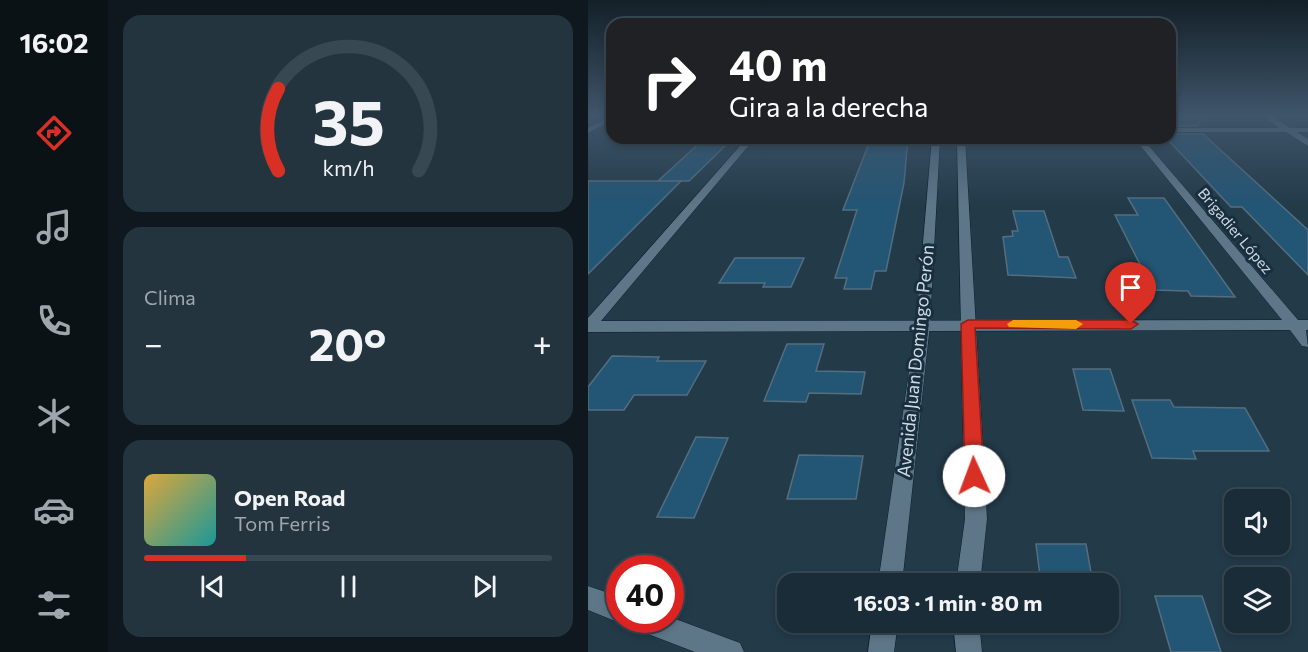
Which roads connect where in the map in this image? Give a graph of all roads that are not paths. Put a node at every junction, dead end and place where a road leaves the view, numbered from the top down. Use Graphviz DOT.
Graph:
graph roads {
  1 [pos="745,145"];
  2 [pos="935,145"];
  3 [pos="961,145"];
  4 [pos="1144,145"];
  5 [pos="923,324"];
  6 [pos="968,324"];
  7 [pos="1301,325"];
  8 [pos="588,326"];
  9 [pos="1308,342"];
  10 [pos="891,573"];
  11 [pos="969,573"];
  12 [pos="588,598"];
  13 [pos="606,605"];
  14 [pos="679,633"];
  15 [pos="884,633"];
  16 [pos="967,633"];
  17 [pos="731,652"];
  18 [pos="881,652"];
  19 [pos="969,652"];
  1 -- 8 [label="street"];
  2 -- 5 [label="street, Avenida Juan Domingo Perón"];
  3 -- 6 [label="street, Avenida Juan Domingo Perón"];
  4 -- 7 [label="street, Brigadier López"];
  5 -- 6 [label="street"];
  5 -- 8 [label="street"];
  5 -- 10 [label="street, Avenida Juan Domingo Perón"];
  6 -- 7 [label="street"];
  6 -- 11 [label="street, Avenida Juan Domingo Perón"];
  7 -- 9 [label="street, Brigadier López"];
  12 -- 13 [label="street"];
  14 -- 17 [label="street"];
  15 -- 18 [label="street"];
  16 -- 19 [label="street"];
}
